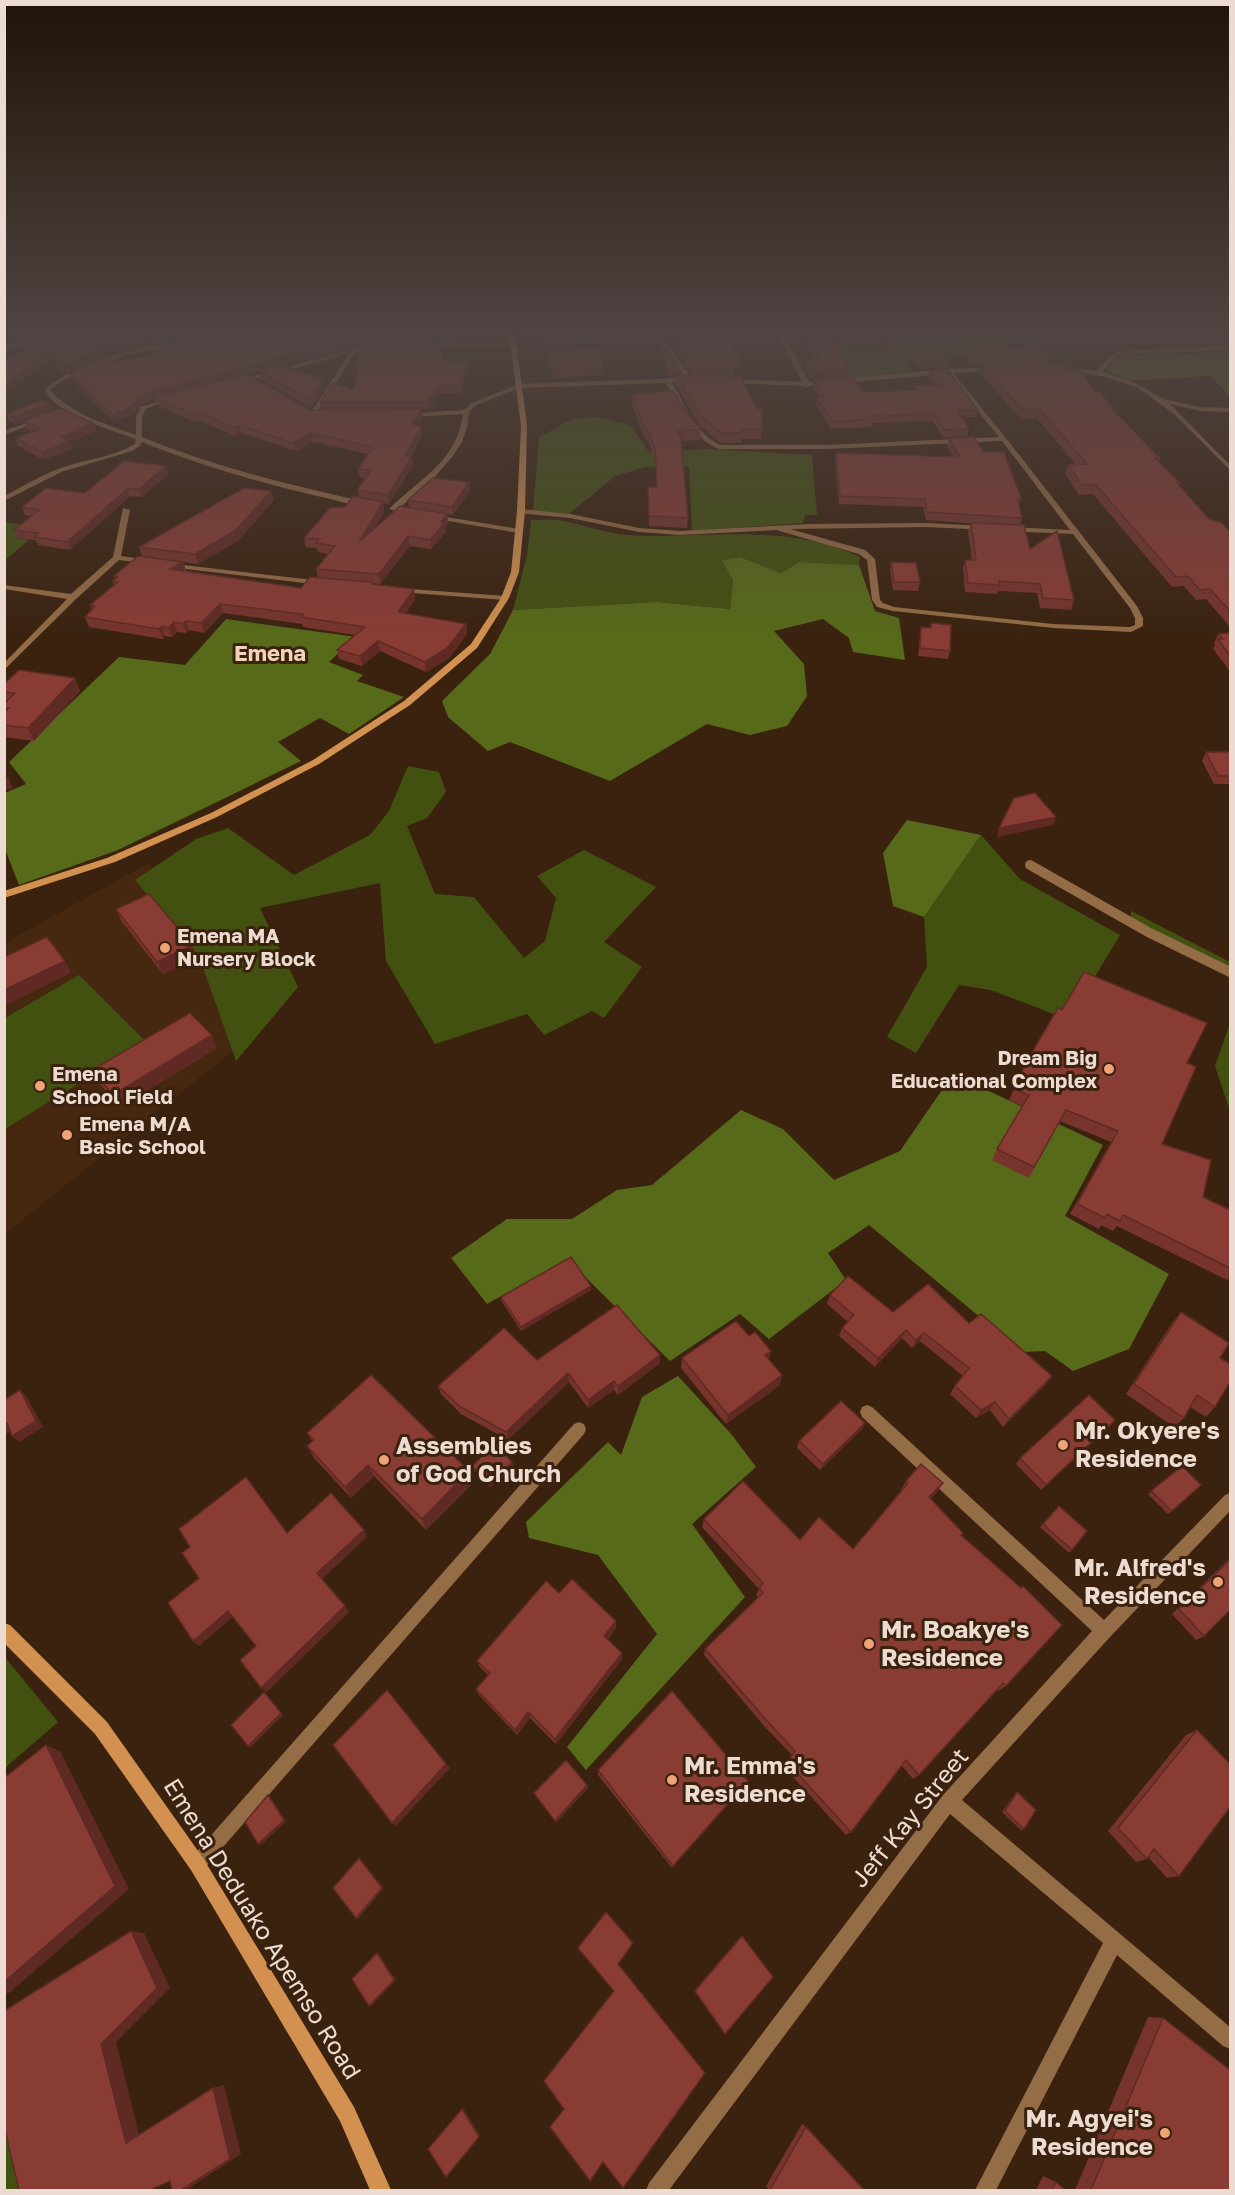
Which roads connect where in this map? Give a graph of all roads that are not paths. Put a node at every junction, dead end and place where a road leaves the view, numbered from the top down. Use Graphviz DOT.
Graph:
graph roads {
  1 [pos="135,436"];
  2 [pos="462,436"];
  3 [pos="524,436"];
  4 [pos="702,436"];
  5 [pos="1197,436"];
  6 [pos="139,438"];
  7 [pos="1004,438"];
  8 [pos="1230,468"];
  9 [pos="4,499"];
  10 [pos="370,505"];
  11 [pos="382,507"];
  12 [pos="393,509"];
  13 [pos="126,510"];
  14 [pos="405,511"];
  15 [pos="521,511"];
  16 [pos="427,515"];
  17 [pos="777,528"];
  18 [pos="992,529"];
  19 [pos="1002,529"];
  20 [pos="519,531"];
  21 [pos="1074,532"];
  22 [pos="117,558"];
  23 [pos="328,584"];
  24 [pos="4,587"];
  25 [pos="387,589"];
  26 [pos="73,597"];
  27 [pos="505,598"];
  28 [pos="4,669"];
  29 [pos="1030,865"];
  30 [pos="4,895"];
  31 [pos="1230,972"];
  32 [pos="867,1412"];
  33 [pos="579,1429"];
  34 [pos="1230,1500"];
  35 [pos="4,1631"];
  36 [pos="1104,1631"];
  37 [pos="949,1802"];
  38 [pos="197,1864"];
  39 [pos="1114,1941"];
  40 [pos="1230,2038"];
  41 [pos="381,2190"];
  42 [pos="656,2190"];
  43 [pos="985,2190"];
  1 -- 6 [label="street"];
  2 -- 12 [label="street"];
  3 -- 15 [label="street"];
  4 -- 7 [label="street"];
  5 -- 8 [label="street"];
  6 -- 9 [label="street"];
  6 -- 10 [label="street"];
  7 -- 21 [label="street"];
  11 -- 12 [label="street"];
  12 -- 14 [label="street"];
  13 -- 22 [label="street"];
  15 -- 17 [label="street"];
  15 -- 20 [label="street"];
  16 -- 20 [label="street"];
  17 -- 18 [label="street"];
  17 -- 21 [label="street"];
  19 -- 21 [label="street"];
  20 -- 27 [label="street"];
  22 -- 23 [label="street"];
  22 -- 26 [label="street"];
  24 -- 26 [label="street"];
  25 -- 27 [label="street"];
  26 -- 28 [label="street"];
  27 -- 30 [label="street"];
  29 -- 31 [label="lane"];
  32 -- 36 [label="street"];
  33 -- 38 [label="street"];
  34 -- 36 [label="street, Jeff Kay Street"];
  35 -- 38 [label="street, Emena Deduako Apemso Road"];
  36 -- 37 [label="street, Jeff Kay Street"];
  37 -- 39 [label="street"];
  37 -- 42 [label="street, Jeff Kay Street"];
  38 -- 41 [label="street, Emena Deduako Apemso Road"];
  39 -- 40 [label="street"];
  39 -- 43 [label="street"];
}
